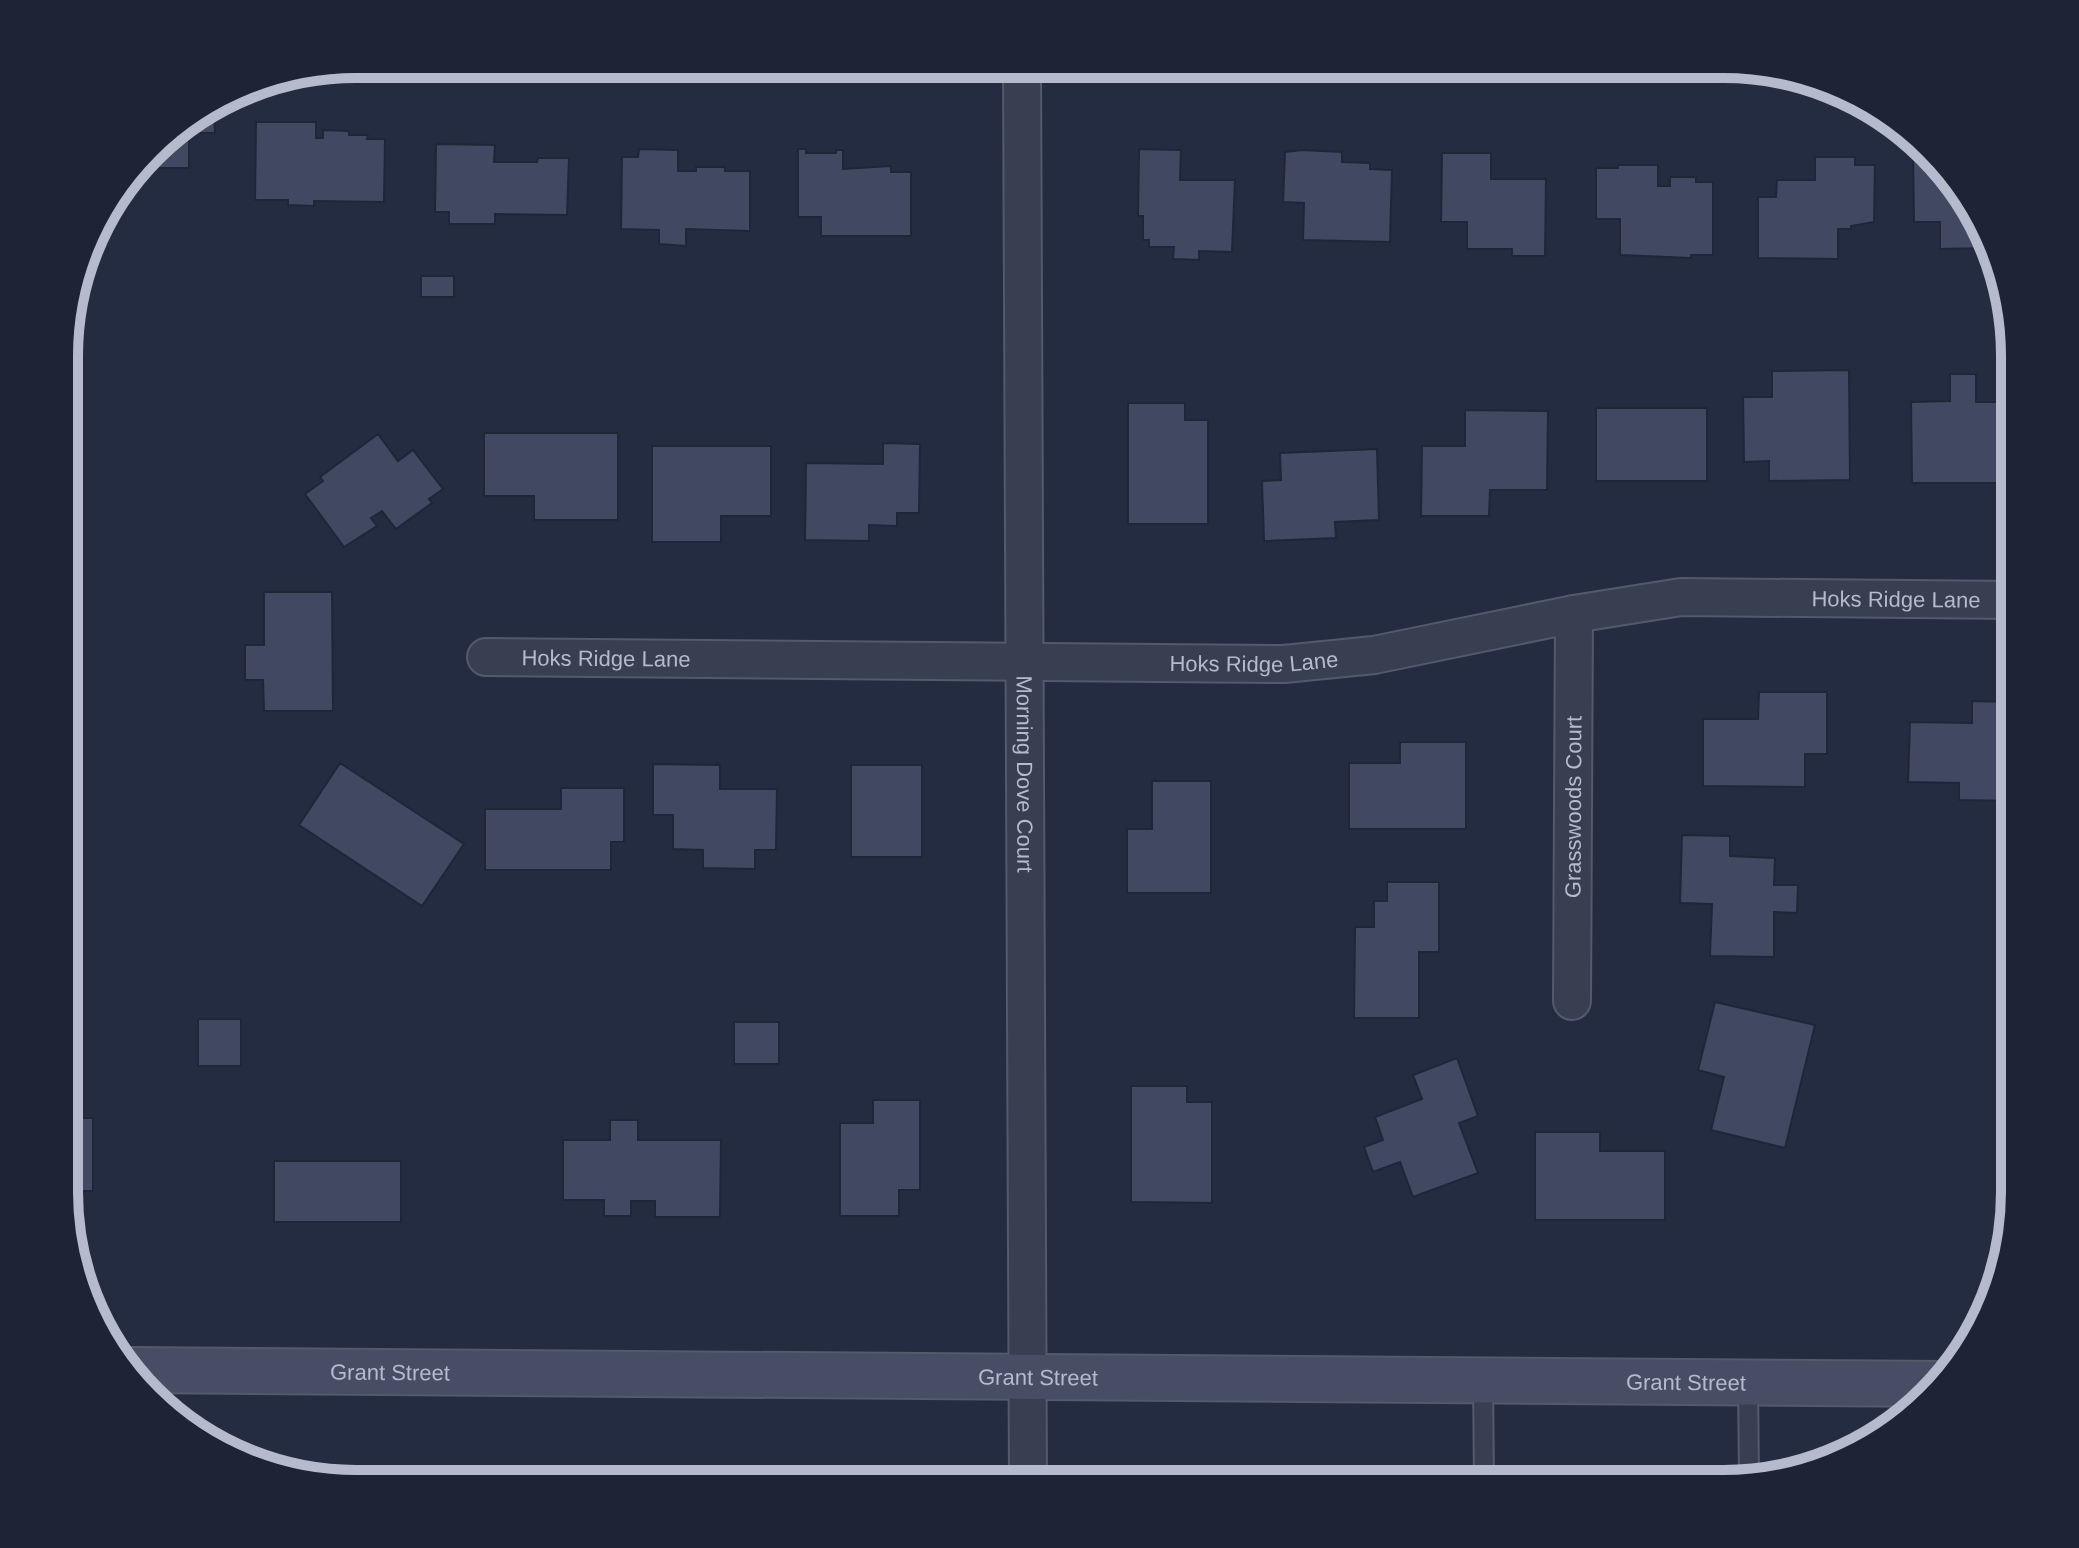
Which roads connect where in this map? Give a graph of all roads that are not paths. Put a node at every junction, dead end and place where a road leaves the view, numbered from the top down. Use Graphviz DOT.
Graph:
graph roads {
  1 [pos="1022,78"];
  2 [pos="2000,600"];
  3 [pos="1574,614"];
  4 [pos="486,657"];
  5 [pos="1025,661"];
  6 [pos="1572,1001"];
  7 [pos="143,1370"];
  8 [pos="1028,1377"];
  9 [pos="1483,1380"];
  10 [pos="1748,1382"];
  11 [pos="1923,1384"];
  12 [pos="1028,1469"];
  13 [pos="1749,1469"];
  14 [pos="1484,1470"];
  1 -- 5 [label="street, Morning Dove Court"];
  2 -- 3 [label="street, Hoks Ridge Lane"];
  3 -- 5 [label="street, Hoks Ridge Lane"];
  3 -- 6 [label="street, Grasswoods Court"];
  4 -- 5 [label="street, Hoks Ridge Lane"];
  5 -- 8 [label="street, Morning Dove Court"];
  7 -- 8 [label="street, Grant Street"];
  8 -- 9 [label="street, Grant Street"];
  8 -- 12 [label="street, Morning Dove Court"];
  9 -- 10 [label="street, Grant Street"];
  9 -- 14 [label="lane"];
  10 -- 11 [label="street, Grant Street"];
  10 -- 13 [label="lane"];
}
